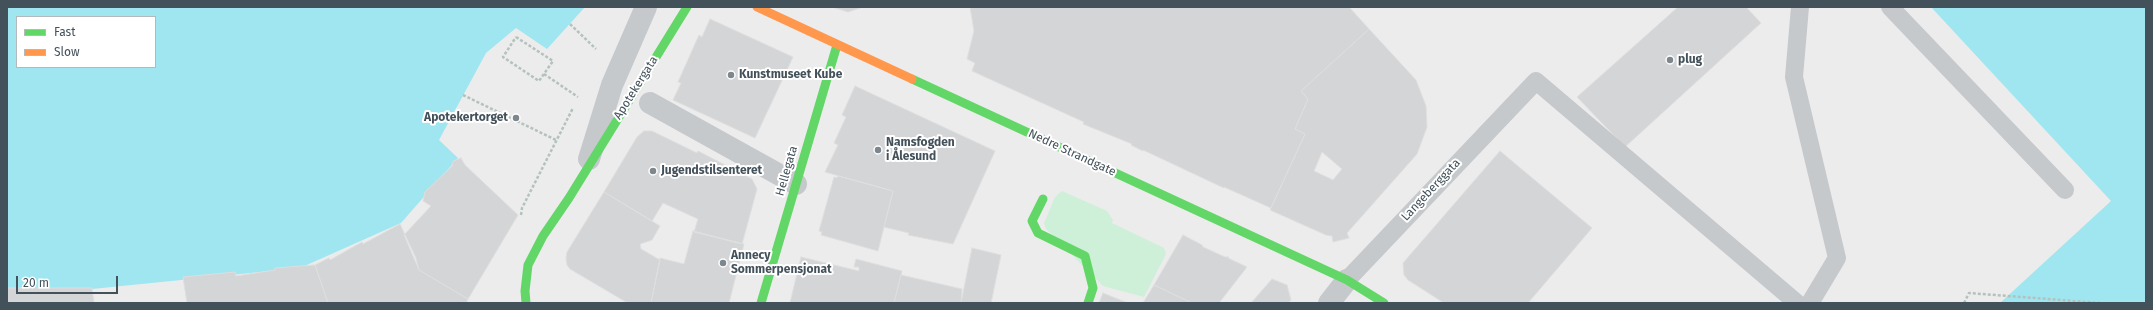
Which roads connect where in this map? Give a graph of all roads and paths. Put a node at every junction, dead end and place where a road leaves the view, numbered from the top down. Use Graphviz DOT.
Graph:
graph roads {
  1 [pos="646,7"];
  2 [pos="687,7"];
  3 [pos="757,7"];
  4 [pos="1800,7"];
  5 [pos="1890,7"];
  6 [pos="570,24"];
  7 [pos="837,45"];
  8 [pos="602,54"];
  9 [pos="544,74"];
  10 [pos="581,90"];
  11 [pos="463,95"];
  12 [pos="578,97"];
  13 [pos="650,103"];
  14 [pos="556,140"];
  15 [pos="586,169"];
  16 [pos="796,184"];
  17 [pos="2065,190"];
  18 [pos="1043,200"];
  19 [pos="543,236"];
  20 [pos="1347,280"];
  21 [pos="526,303"];
  22 [pos="761,303"];
  23 [pos="1088,303"];
  24 [pos="1328,303"];
  25 [pos="1384,303"];
  26 [pos="1797,303"];
  27 [pos="1810,303"];
  28 [pos="1964,303"];
  29 [pos="2100,303"];
  1 -- 15 [label="street, Apotekergata"];
  2 -- 15 [label="main road, Apotekergata"];
  3 -- 7 [label="main road, Nedre Strandgate"];
  4 -- 27 [label="lane"];
  5 -- 17 [label="lane"];
  6 -- 8 [label="path"];
  7 -- 16 [label="main road, Hellegata"];
  7 -- 20 [label="main road, Nedre Strandgate"];
  9 -- 9 [label="path"];
  9 -- 12 [label="path"];
  10 -- 12 [label="path"];
  11 -- 14 [label="path"];
  12 -- 14 [label="path"];
  13 -- 16 [label="street"];
  14 -- 19 [label="path"];
  15 -- 19 [label="main road, Apotekergata"];
  16 -- 22 [label="main road, Hellegata"];
  18 -- 23 [label="main road"];
  19 -- 21 [label="main road, Apotekergata"];
  20 -- 24 [label="street, Langeberggata"];
  20 -- 25 [label="main road, Nedre Strandgate"];
  20 -- 26 [label="lane, Langeberggata"];
  28 -- 29 [label="path"];
}
